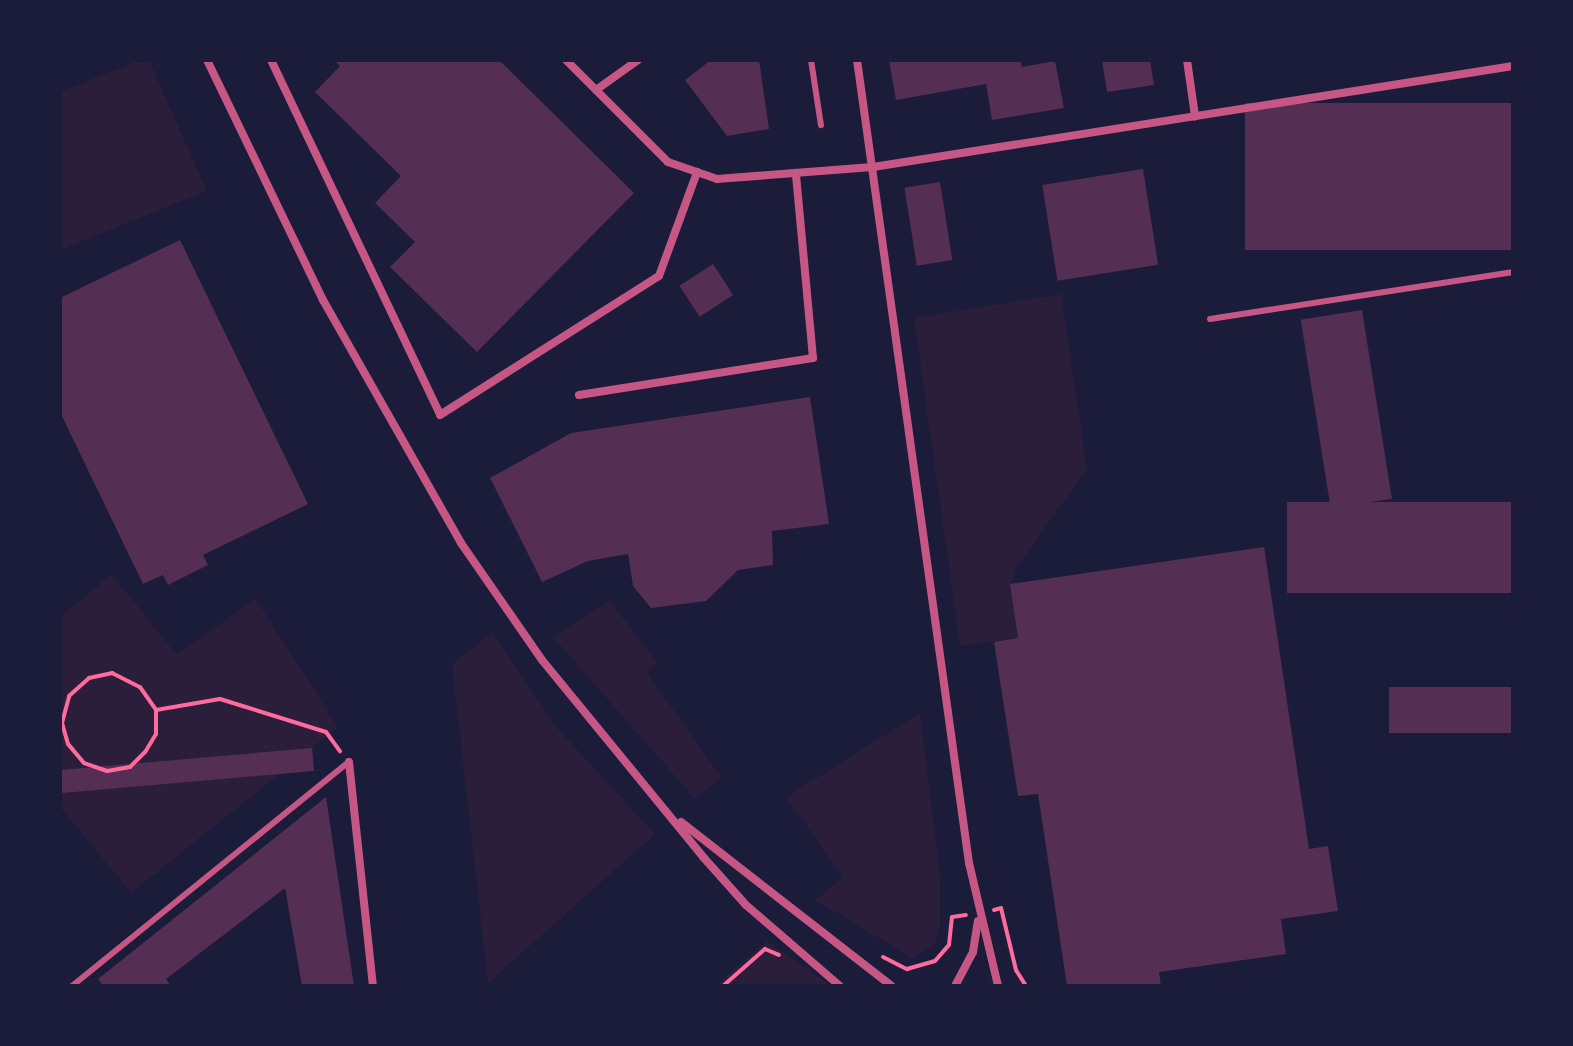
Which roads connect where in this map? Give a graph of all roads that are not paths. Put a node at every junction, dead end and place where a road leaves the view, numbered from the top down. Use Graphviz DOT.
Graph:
graph roads {
  1 [pos="207,60"];
  2 [pos="271,60"];
  3 [pos="566,60"];
  4 [pos="638,60"];
  5 [pos="811,60"];
  6 [pos="857,60"];
  7 [pos="1187,60"];
  8 [pos="1513,66"];
  9 [pos="596,90"];
  10 [pos="1195,116"];
  11 [pos="821,125"];
  12 [pos="873,167"];
  13 [pos="697,172"];
  14 [pos="796,173"];
  15 [pos="1513,272"];
  16 [pos="1210,319"];
  17 [pos="579,395"];
  18 [pos="349,762"];
  19 [pos="671,814"];
  20 [pos="978,914"];
  21 [pos="72,986"];
  22 [pos="373,986"];
  23 [pos="840,986"];
  24 [pos="892,986"];
  25 [pos="955,986"];
  26 [pos="998,986"];
  1 -- 19 [label="street"];
  2 -- 13 [label="street"];
  3 -- 9 [label="street"];
  4 -- 9 [label="street"];
  5 -- 11 [label="lane"];
  6 -- 12 [label="street"];
  7 -- 10 [label="street"];
  8 -- 10 [label="street"];
  9 -- 13 [label="street"];
  10 -- 12 [label="street"];
  12 -- 14 [label="street"];
  12 -- 20 [label="street"];
  13 -- 14 [label="street"];
  14 -- 17 [label="street"];
  15 -- 16 [label="lane"];
  18 -- 21 [label="lane"];
  18 -- 22 [label="street"];
  19 -- 23 [label="street"];
  19 -- 24 [label="street"];
  20 -- 25 [label="street"];
  20 -- 26 [label="street"];
}
